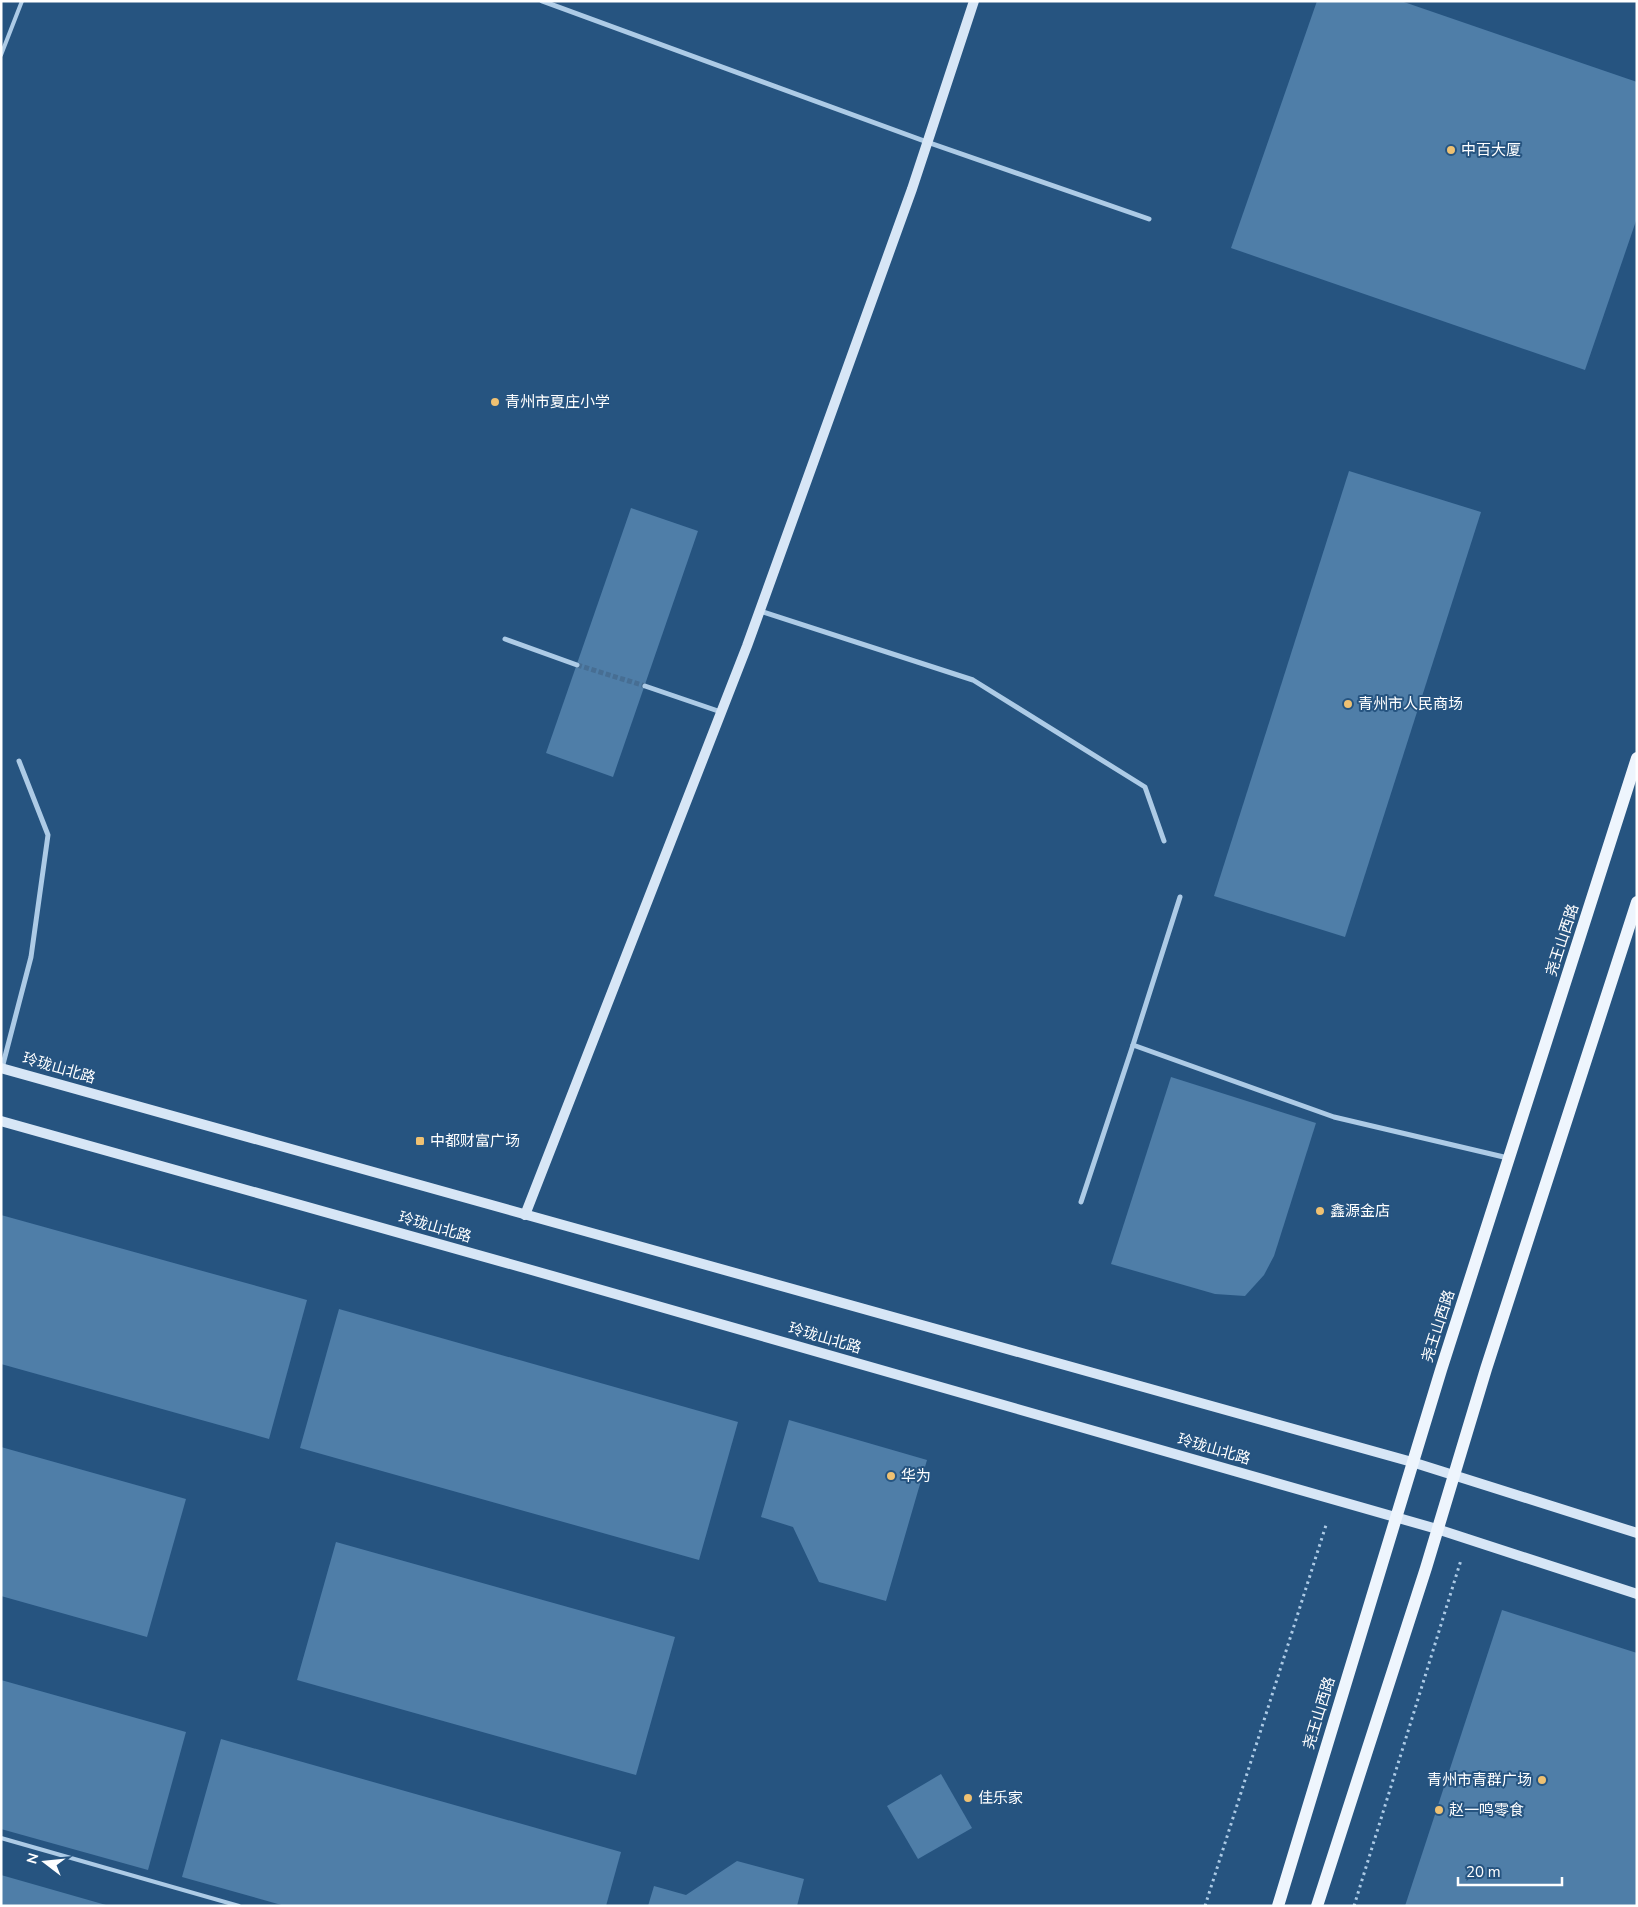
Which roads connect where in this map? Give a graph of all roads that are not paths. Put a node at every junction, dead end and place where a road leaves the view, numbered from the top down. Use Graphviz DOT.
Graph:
graph roads {
  1 [pos="22,1"];
  2 [pos="542,1"];
  3 [pos="974,1"];
  4 [pos="1,55"];
  5 [pos="927,142"];
  6 [pos="1149,218"];
  7 [pos="760,611"];
  8 [pos="505,639"];
  9 [pos="577,665"];
  10 [pos="645,686"];
  11 [pos="722,712"];
  12 [pos="1637,758"];
  13 [pos="20,761"];
  14 [pos="1164,841"];
  15 [pos="1180,897"];
  16 [pos="1637,902"];
  17 [pos="1134,1045"];
  18 [pos="2,1068"];
  19 [pos="1,1121"];
  20 [pos="1509,1158"];
  21 [pos="1081,1202"];
  22 [pos="525,1215"];
  23 [pos="1412,1462"];
  24 [pos="1454,1474"];
  25 [pos="1396,1517"];
  26 [pos="1437,1529"];
  27 [pos="1637,1533"];
  28 [pos="1637,1594"];
  29 [pos="1,1838"];
  30 [pos="239,1906"];
  31 [pos="1278,1906"];
  32 [pos="1317,1906"];
  1 -- 4 [label="lane"];
  2 -- 5 [label="street"];
  3 -- 5 [label="main road"];
  5 -- 6 [label="street"];
  5 -- 7 [label="main road"];
  7 -- 11 [label="main road"];
  7 -- 14 [label="street"];
  8 -- 9 [label="street"];
  10 -- 11 [label="street"];
  11 -- 22 [label="main road"];
  12 -- 20 [label="main road, 尧王山西路"];
  13 -- 18 [label="street"];
  15 -- 17 [label="street"];
  16 -- 24 [label="main road"];
  17 -- 20 [label="street"];
  17 -- 21 [label="street"];
  18 -- 22 [label="main road, 玲珑山北路"];
  19 -- 25 [label="main road, 玲珑山北路"];
  20 -- 23 [label="main road, 尧王山西路"];
  22 -- 23 [label="main road, 玲珑山北路"];
  23 -- 24 [label="main road, 玲珑山北路"];
  23 -- 25 [label="main road, 尧王山西路"];
  24 -- 26 [label="main road"];
  24 -- 27 [label="main road, 玲珑山北路"];
  25 -- 26 [label="main road, 玲珑山北路"];
  25 -- 31 [label="main road, 尧王山西路"];
  26 -- 28 [label="main road, 玲珑山北路"];
  26 -- 32 [label="main road"];
  29 -- 30 [label="lane"];
}
